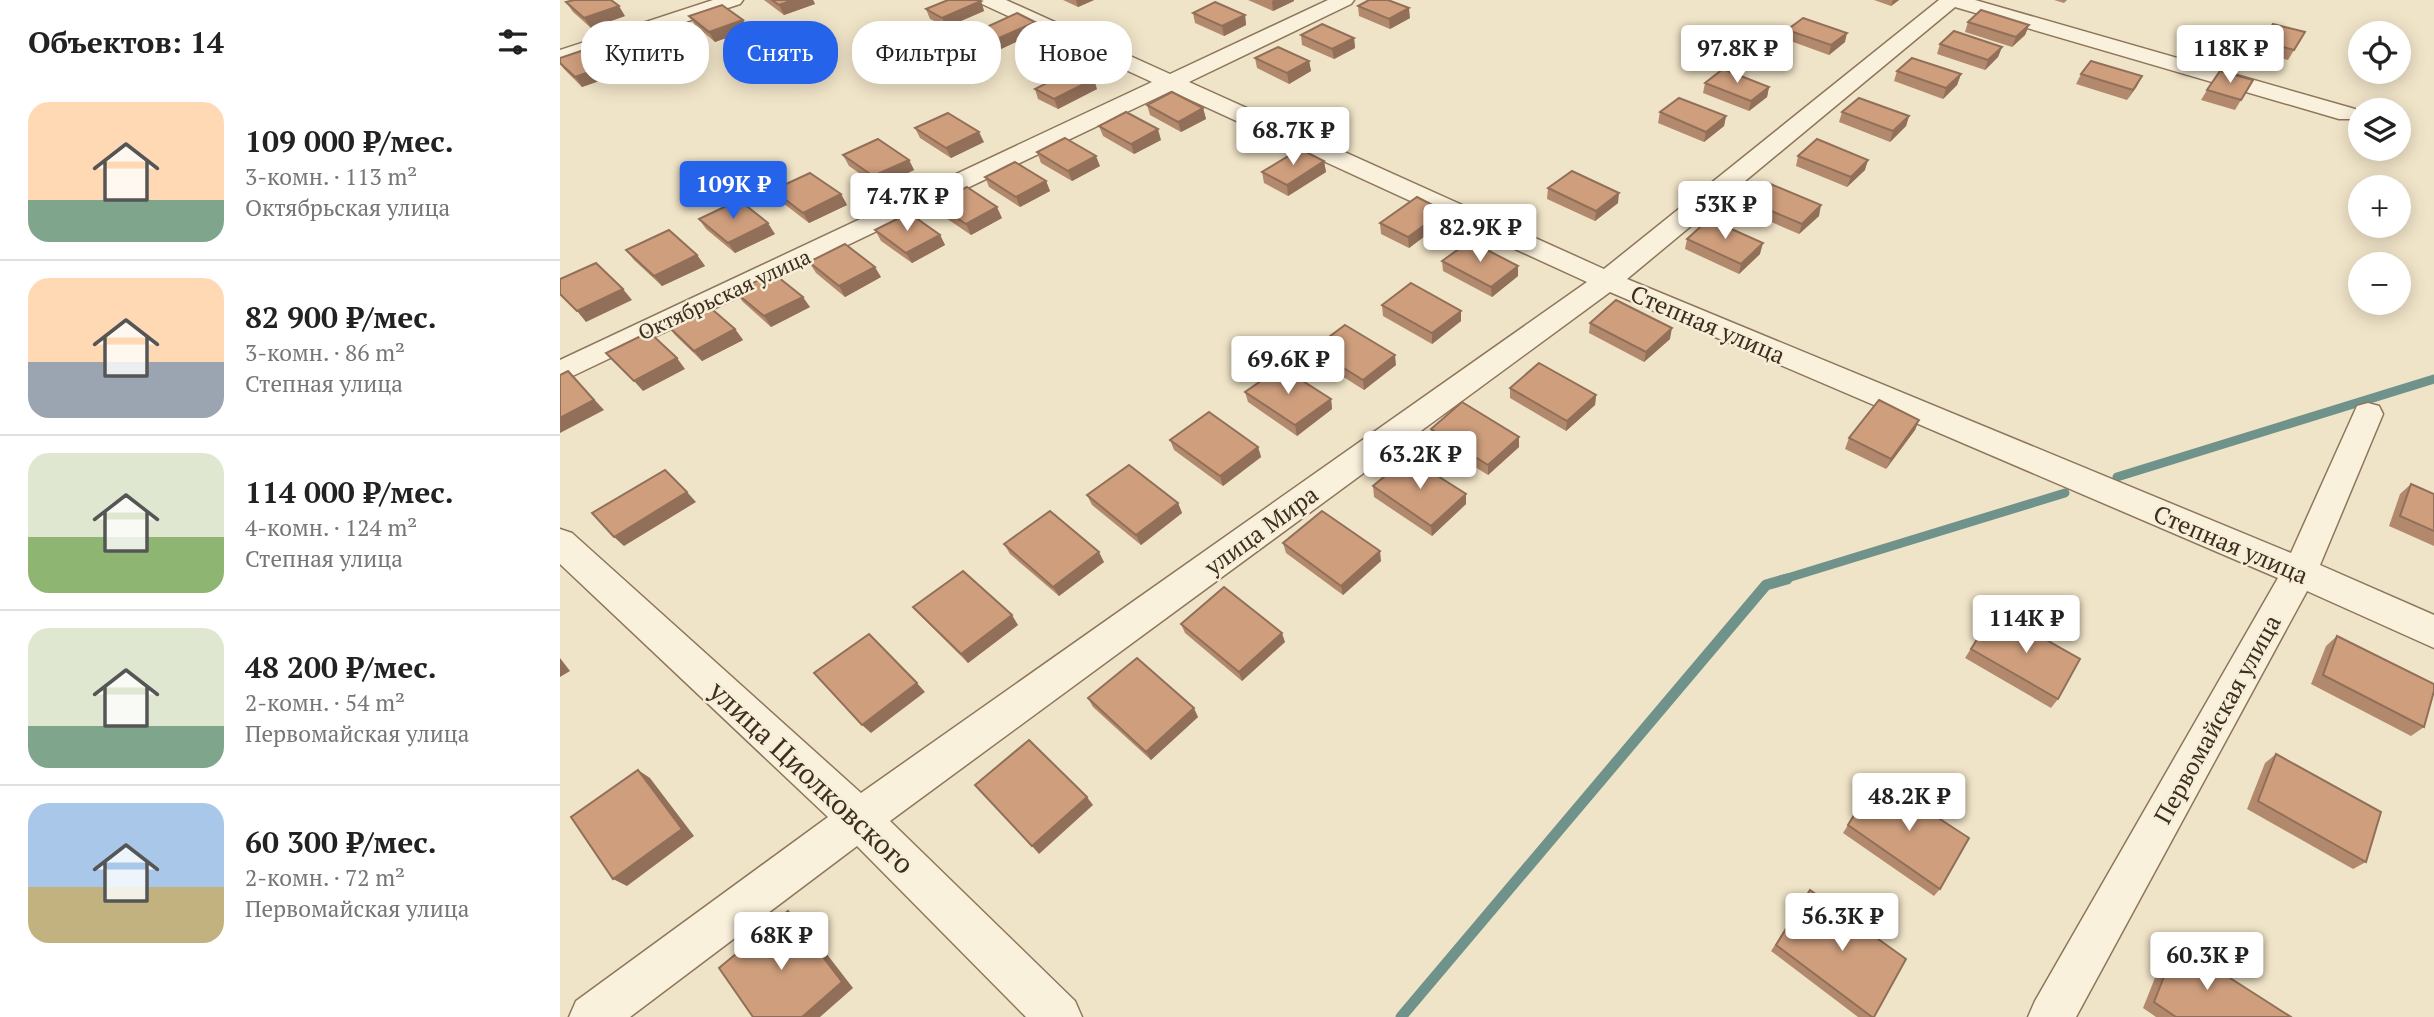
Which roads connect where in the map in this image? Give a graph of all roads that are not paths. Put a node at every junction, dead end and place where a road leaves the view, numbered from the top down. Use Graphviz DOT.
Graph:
graph roads {
  1 [pos="733,0"];
  2 [pos="989,0"];
  3 [pos="1344,0"];
  4 [pos="1952,0"];
  5 [pos="560,57"];
  6 [pos="1170,82"];
  7 [pos="2347,114"];
  8 [pos="1607,281"];
  9 [pos="560,372"];
  10 [pos="2368,414"];
  11 [pos="560,543"];
  12 [pos="2300,572"];
  13 [pos="2434,632"];
  14 [pos="859,819"];
  15 [pos="592,1017"];
  16 [pos="1059,1017"];
  17 [pos="2051,1017"];
  1 -- 5 [label="street"];
  2 -- 6 [label="street, Степная улица"];
  3 -- 6 [label="street, Октябрьская улица"];
  4 -- 7 [label="street"];
  4 -- 8 [label="street, улица Мира"];
  6 -- 8 [label="street, Степная улица"];
  6 -- 9 [label="street, Октябрьская улица"];
  8 -- 12 [label="street, Степная улица"];
  8 -- 14 [label="street, улица Мира"];
  10 -- 12 [label="street, Первомайская улица"];
  11 -- 14 [label="street, улица Циолковского"];
  12 -- 13 [label="street, Степная улица"];
  12 -- 17 [label="street, Первомайская улица"];
  14 -- 15 [label="street, улица Мира"];
  14 -- 16 [label="street, улица Циолковского"];
}
